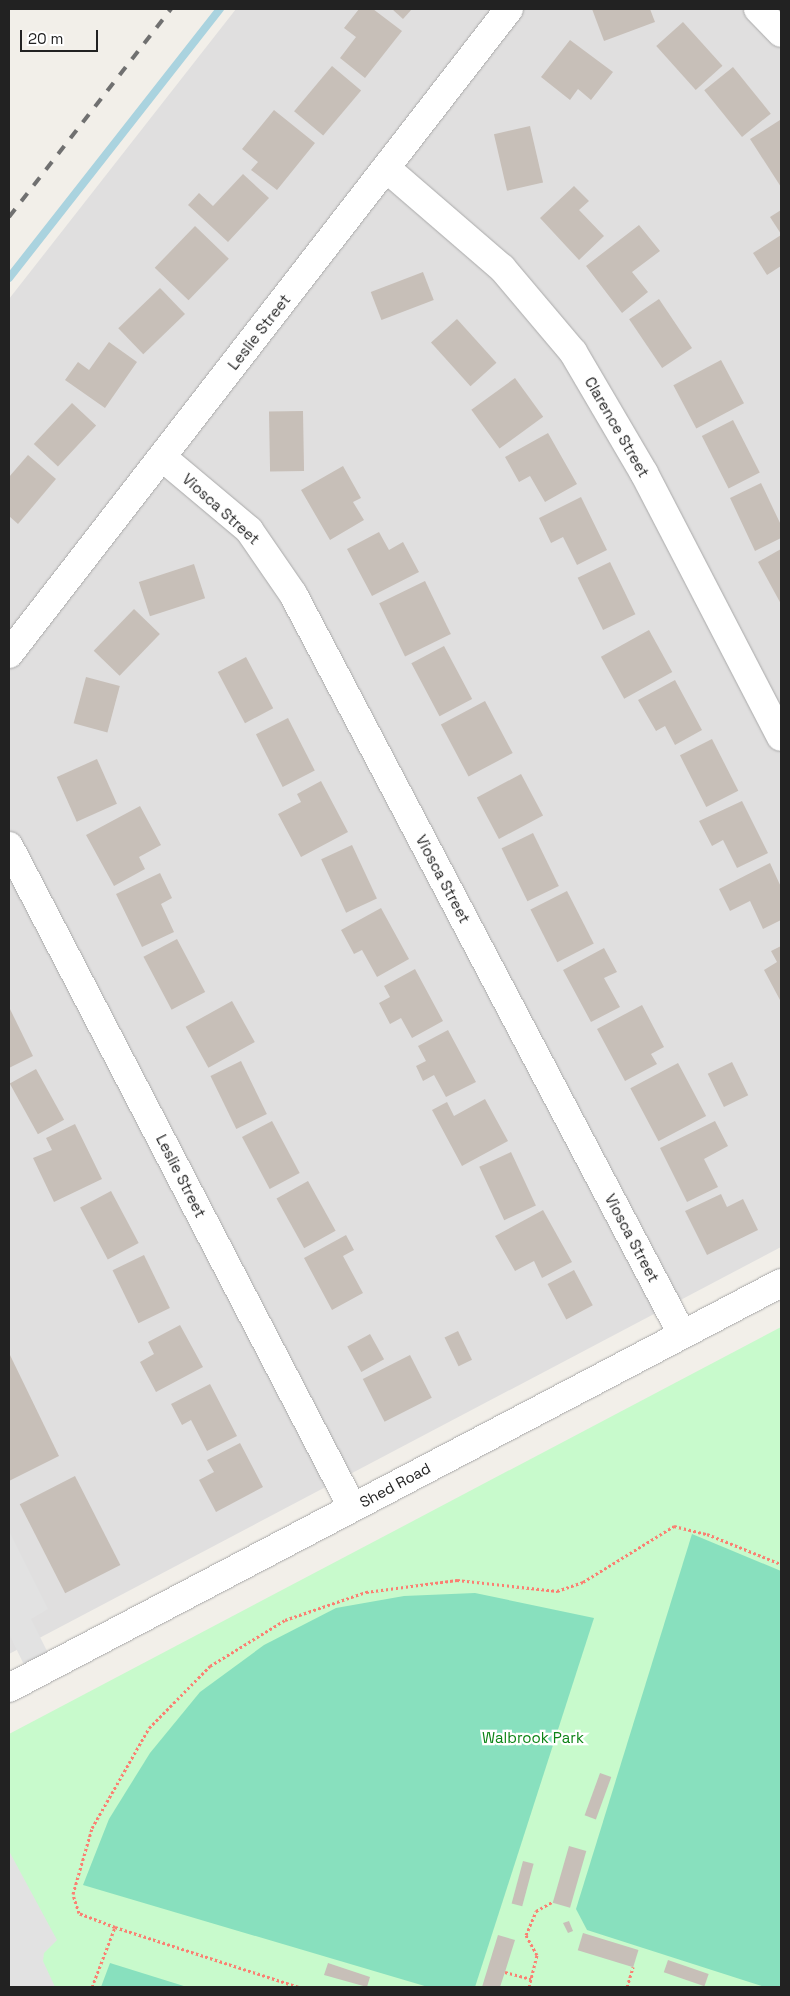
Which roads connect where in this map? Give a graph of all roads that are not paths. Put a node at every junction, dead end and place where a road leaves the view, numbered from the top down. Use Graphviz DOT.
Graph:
graph roads {
  1 [pos="509,9"];
  2 [pos="758,9"];
  3 [pos="781,33"];
  4 [pos="386,168"];
  5 [pos="162,457"];
  6 [pos="9,654"];
  7 [pos="781,737"];
  8 [pos="9,846"];
  9 [pos="781,1282"];
  10 [pos="682,1334"];
  11 [pos="352,1507"];
  12 [pos="9,1688"];
  1 -- 4 [label="street, Leslie Street"];
  2 -- 3 [label="street"];
  4 -- 5 [label="street, Leslie Street"];
  4 -- 7 [label="street, Clarence Street"];
  5 -- 6 [label="street, Leslie Street"];
  5 -- 10 [label="street, Viosca Street"];
  8 -- 11 [label="street, Leslie Street"];
  9 -- 10 [label="street, Shed Road"];
  10 -- 11 [label="street, Shed Road"];
  11 -- 12 [label="street, Shed Road"];
}
